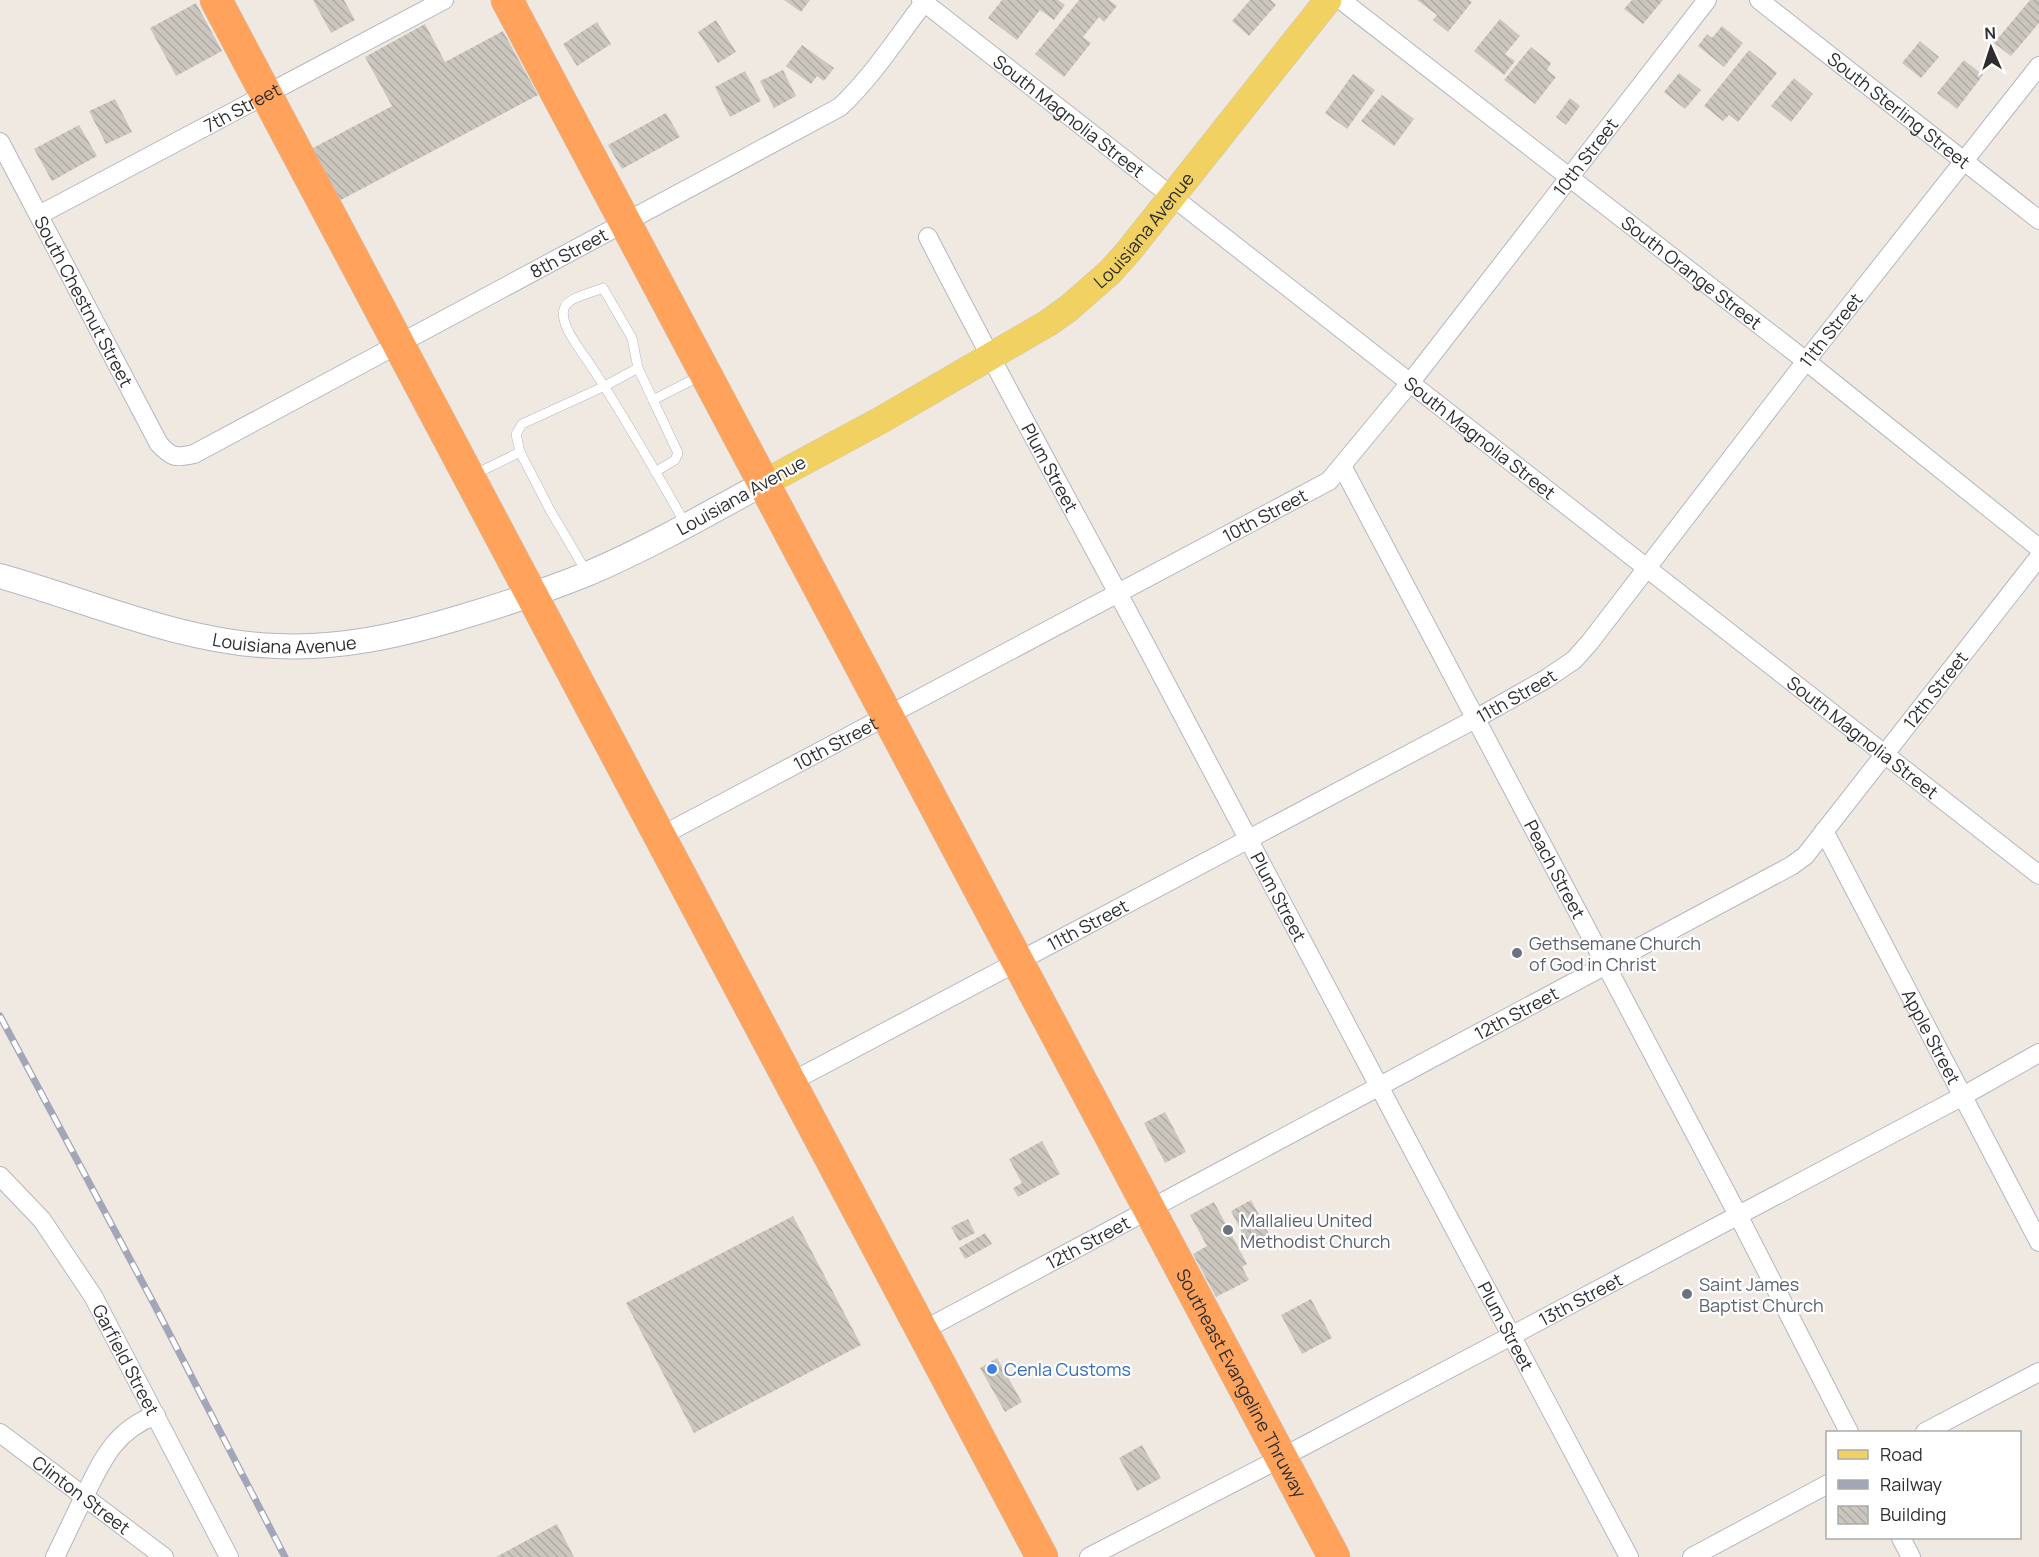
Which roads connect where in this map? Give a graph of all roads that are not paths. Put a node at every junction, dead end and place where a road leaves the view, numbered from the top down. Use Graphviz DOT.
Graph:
graph roads {
  1 [pos="216,0"];
  2 [pos="444,0"];
  3 [pos="507,0"];
  4 [pos="1328,0"];
  5 [pos="1341,0"];
  6 [pos="1707,0"];
  7 [pos="1760,0"];
  8 [pos="924,1"];
  9 [pos="2039,66"];
  10 [pos="266,95"];
  11 [pos="0,142"];
  12 [pos="1964,160"];
  13 [pos="1569,177"];
  14 [pos="1172,197"];
  15 [pos="39,215"];
  16 [pos="2039,220"];
  17 [pos="625,222"];
  18 [pos="928,237"];
  19 [pos="398,345"];
  20 [pos="990,357"];
  21 [pos="1806,361"];
  22 [pos="638,368"];
  23 [pos="705,373"];
  24 [pos="1410,383"];
  25 [pos="605,386"];
  26 [pos="653,400"];
  27 [pos="520,452"];
  28 [pos="173,456"];
  29 [pos="1342,466"];
  30 [pos="655,472"];
  31 [pos="468,478"];
  32 [pos="764,483"];
  33 [pos="687,525"];
  34 [pos="2039,548"];
  35 [pos="2039,557"];
  36 [pos="1646,568"];
  37 [pos="587,573"];
  38 [pos="0,576"];
  39 [pos="1118,593"];
  40 [pos="532,594"];
  41 [pos="888,717"];
  42 [pos="1477,718"];
  43 [pos="1884,754"];
  44 [pos="1824,831"];
  45 [pos="659,837"];
  46 [pos="1248,839"];
  47 [pos="2039,875"];
  48 [pos="1018,962"];
  49 [pos="1606,965"];
  50 [pos="2039,1053"];
  51 [pos="789,1083"];
  52 [pos="1378,1087"];
  53 [pos="1963,1096"];
  54 [pos="0,1176"];
  55 [pos="1149,1209"];
  56 [pos="1738,1215"];
  57 [pos="2039,1242"];
  58 [pos="922,1330"];
  59 [pos="1510,1335"];
  60 [pos="2039,1372"];
  61 [pos="156,1415"];
  62 [pos="1848,1431"];
  63 [pos="1927,1431"];
  64 [pos="0,1433"];
  65 [pos="1281,1458"];
  66 [pos="1826,1485"];
  67 [pos="84,1496"];
  68 [pos="1902,1539"];
  69 [pos="55,1557"];
  70 [pos="164,1557"];
  71 [pos="229,1557"];
  72 [pos="1042,1557"];
  73 [pos="1089,1557"];
  74 [pos="1334,1557"];
  75 [pos="1629,1557"];
  76 [pos="1692,1557"];
  77 [pos="1911,1557"];
  1 -- 10 [label="highway"];
  2 -- 10 [label="street, 7th Street"];
  3 -- 17 [label="highway, Southeast Evangeline Thruway"];
  4 -- 14 [label="main road, Louisiana Avenue"];
  5 -- 13 [label="street, South Orange Street"];
  6 -- 13 [label="street, 10th Street"];
  7 -- 12 [label="street, South Sterling Street"];
  8 -- 14 [label="street, South Magnolia Street"];
  8 -- 17 [label="street, 8th Street"];
  9 -- 12 [label="street, 11th Street"];
  10 -- 15 [label="street, 7th Street"];
  10 -- 19 [label="highway"];
  11 -- 15 [label="street, South Chestnut Street"];
  12 -- 16 [label="street, South Sterling Street"];
  12 -- 21 [label="street, 11th Street"];
  13 -- 21 [label="street, South Orange Street"];
  13 -- 24 [label="street, 10th Street"];
  14 -- 20 [label="main road, Louisiana Avenue"];
  14 -- 24 [label="street, South Magnolia Street"];
  15 -- 28 [label="street, South Chestnut Street"];
  17 -- 19 [label="street, 8th Street"];
  17 -- 23 [label="highway, Southeast Evangeline Thruway"];
  18 -- 20 [label="street, Plum Street"];
  19 -- 28 [label="street, 8th Street"];
  19 -- 31 [label="highway"];
  20 -- 32 [label="main road, Louisiana Avenue"];
  20 -- 39 [label="street, Plum Street"];
  21 -- 34 [label="street, South Orange Street"];
  21 -- 36 [label="street, 11th Street"];
  22 -- 25 [label="lane"];
  22 -- 25 [label="lane"];
  22 -- 26 [label="lane"];
  23 -- 26 [label="lane"];
  23 -- 32 [label="highway, Southeast Evangeline Thruway"];
  24 -- 29 [label="street, 10th Street"];
  24 -- 36 [label="street, South Magnolia Street"];
  25 -- 27 [label="lane"];
  25 -- 30 [label="lane"];
  26 -- 30 [label="lane"];
  27 -- 31 [label="lane"];
  27 -- 37 [label="lane"];
  29 -- 39 [label="street, 10th Street"];
  29 -- 42 [label="street, Peach Street"];
  30 -- 33 [label="lane"];
  31 -- 40 [label="highway"];
  32 -- 33 [label="main road, Louisiana Avenue"];
  32 -- 41 [label="highway, Southeast Evangeline Thruway"];
  33 -- 37 [label="main road, Louisiana Avenue"];
  35 -- 43 [label="street, 12th Street"];
  36 -- 42 [label="street, 11th Street"];
  36 -- 43 [label="street, South Magnolia Street"];
  37 -- 40 [label="main road, Louisiana Avenue"];
  38 -- 40 [label="main road, Louisiana Avenue"];
  39 -- 41 [label="street, 10th Street"];
  39 -- 46 [label="street, Plum Street"];
  40 -- 45 [label="highway"];
  41 -- 45 [label="street, 10th Street"];
  41 -- 48 [label="highway, Southeast Evangeline Thruway"];
  42 -- 46 [label="street, 11th Street"];
  42 -- 49 [label="street, Peach Street"];
  43 -- 44 [label="street, 12th Street"];
  43 -- 47 [label="street, South Magnolia Street"];
  44 -- 49 [label="street, 12th Street"];
  44 -- 53 [label="street, Apple Street"];
  45 -- 51 [label="highway"];
  46 -- 48 [label="street, 11th Street"];
  46 -- 52 [label="street, Plum Street"];
  48 -- 51 [label="street, 11th Street"];
  48 -- 55 [label="highway, Southeast Evangeline Thruway"];
  49 -- 52 [label="street, 12th Street"];
  49 -- 56 [label="street, Peach Street"];
  50 -- 53 [label="street, 13th Street"];
  51 -- 58 [label="highway"];
  52 -- 55 [label="street, 12th Street"];
  52 -- 59 [label="street, Plum Street"];
  53 -- 56 [label="street, 13th Street"];
  53 -- 57 [label="street, Apple Street"];
  54 -- 61 [label="street, Garfield Street"];
  55 -- 58 [label="street, 12th Street"];
  55 -- 65 [label="highway, Southeast Evangeline Thruway"];
  56 -- 59 [label="street, 13th Street"];
  56 -- 62 [label="street, Peach Street"];
  58 -- 72 [label="highway"];
  59 -- 65 [label="street, 13th Street"];
  59 -- 75 [label="street, Plum Street"];
  60 -- 63 [label="street"];
  61 -- 67 [label="street"];
  61 -- 71 [label="street, Garfield Street"];
  64 -- 67 [label="street, Clinton Street"];
  65 -- 73 [label="street, 13th Street"];
  65 -- 74 [label="highway, Southeast Evangeline Thruway"];
  66 -- 76 [label="street"];
  67 -- 69 [label="street"];
  67 -- 70 [label="street, Clinton Street"];
  68 -- 77 [label="street"];
}
